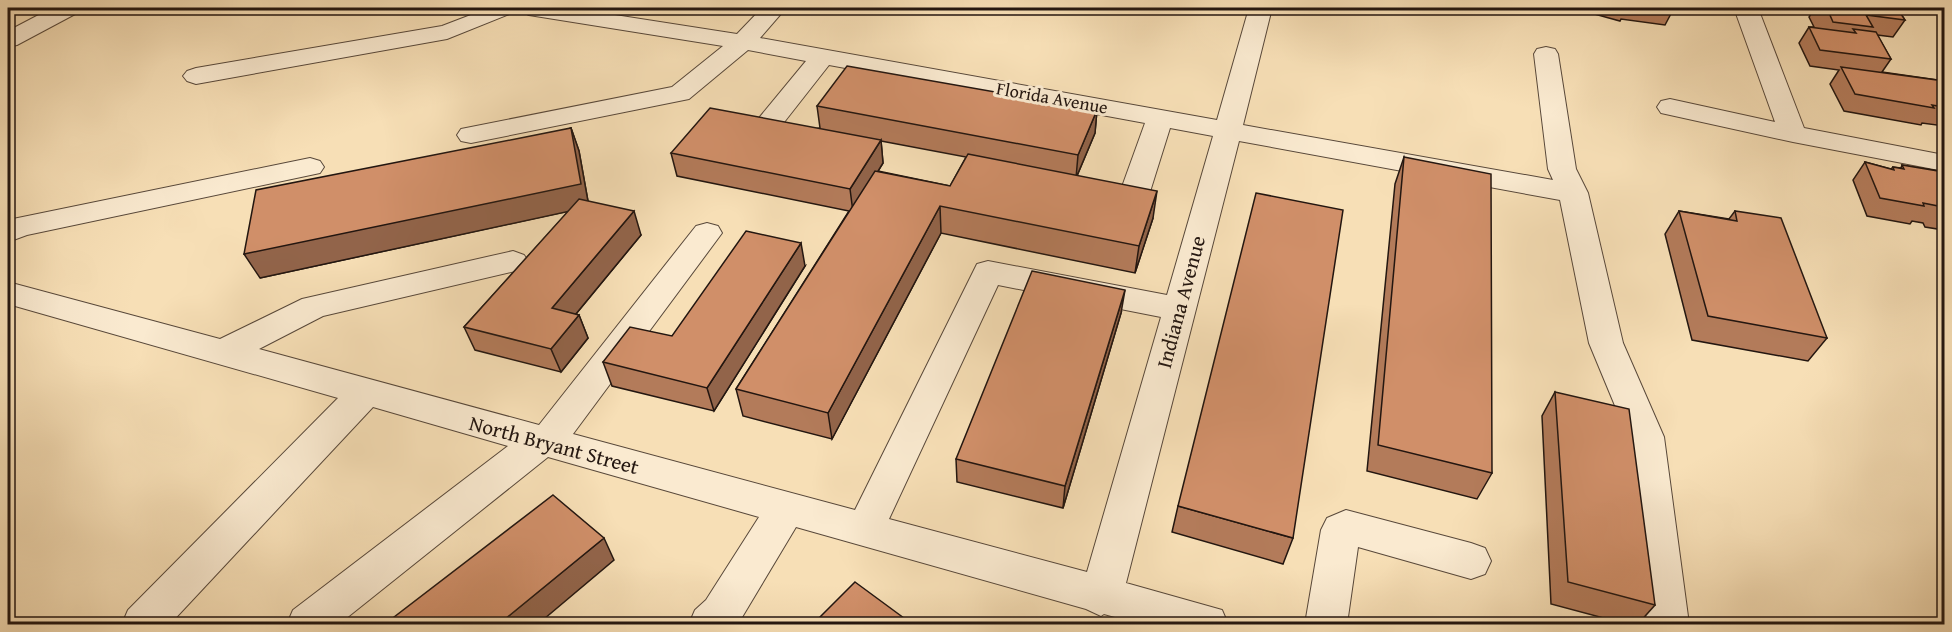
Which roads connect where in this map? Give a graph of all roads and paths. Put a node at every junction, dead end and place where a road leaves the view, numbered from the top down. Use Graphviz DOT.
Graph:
graph roads {
  1 [pos="69,8"];
  2 [pos="509,8"];
  3 [pos="530,8"];
  4 [pos="775,8"];
  5 [pos="1261,8"];
  6 [pos="1746,8"];
  7 [pos="8,40"];
  8 [pos="743,42"];
  9 [pos="1546,54"];
  10 [pos="822,57"];
  11 [pos="196,76"];
  12 [pos="1670,107"];
  13 [pos="1160,118"];
  14 [pos="768,124"];
  15 [pos="1227,130"];
  16 [pos="1792,134"];
  17 [pos="471,135"];
  18 [pos="1944,163"];
  19 [pos="310,167"];
  20 [pos="1573,193"];
  21 [pos="1134,195"];
  22 [pos="8,232"];
  23 [pos="707,233"];
  24 [pos="513,262"];
  25 [pos="8,293"];
  26 [pos="1179,309"];
  27 [pos="222,353"];
  28 [pos="365,393"];
  29 [pos="543,442"];
  30 [pos="785,510"];
  31 [pos="864,531"];
  32 [pos="1471,561"];
  33 [pos="1101,597"];
  34 [pos="143,624"];
  35 [pos="308,624"];
  36 [pos="710,624"];
  37 [pos="1207,624"];
  38 [pos="1326,624"];
  39 [pos="1668,624"];
  1 -- 7 [label="street"];
  2 -- 11 [label="street"];
  3 -- 8 [label="street, Florida Avenue"];
  4 -- 8 [label="street"];
  5 -- 15 [label="street, Indiana Avenue"];
  6 -- 16 [label="street"];
  8 -- 10 [label="street, Florida Avenue"];
  8 -- 17 [label="street"];
  9 -- 20 [label="street"];
  10 -- 13 [label="street, Florida Avenue"];
  10 -- 14 [label="street"];
  12 -- 16 [label="street"];
  13 -- 15 [label="street, Florida Avenue"];
  13 -- 21 [label="street"];
  15 -- 20 [label="street, Florida Avenue"];
  15 -- 26 [label="street, Indiana Avenue"];
  16 -- 18 [label="street"];
  19 -- 22 [label="street"];
  20 -- 39 [label="street"];
  23 -- 29 [label="street"];
  24 -- 27 [label="street"];
  25 -- 27 [label="street, North Bryant Street"];
  26 -- 31 [label="street"];
  26 -- 33 [label="street, Indiana Avenue"];
  27 -- 28 [label="street, North Bryant Street"];
  28 -- 29 [label="street, North Bryant Street"];
  28 -- 34 [label="street"];
  29 -- 30 [label="street, North Bryant Street"];
  29 -- 35 [label="street"];
  30 -- 31 [label="street, North Bryant Street"];
  30 -- 36 [label="street"];
  31 -- 33 [label="street, North Bryant Street"];
  32 -- 38 [label="street"];
  33 -- 37 [label="street, North Bryant Street"];
}
